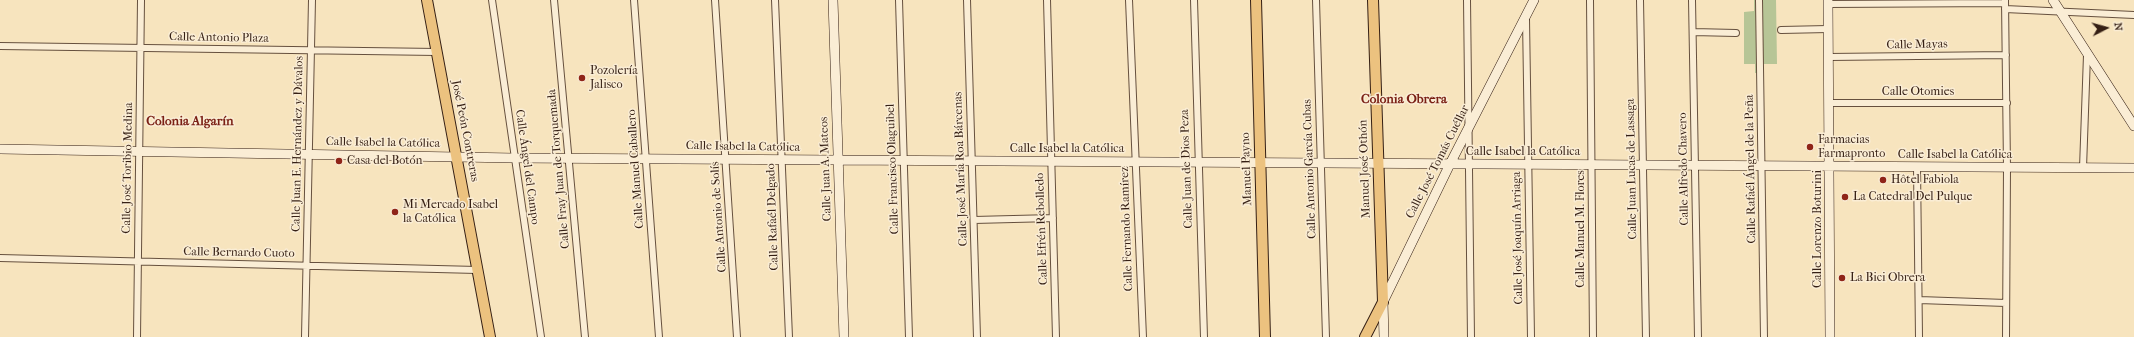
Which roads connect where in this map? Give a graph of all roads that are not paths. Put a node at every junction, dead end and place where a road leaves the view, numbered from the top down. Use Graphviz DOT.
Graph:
graph roads {
  1 [pos="141,0"];
  2 [pos="312,0"];
  3 [pos="427,0"];
  4 [pos="492,0"];
  5 [pos="554,0"];
  6 [pos="634,0"];
  7 [pos="716,0"];
  8 [pos="775,0"];
  9 [pos="833,0"];
  10 [pos="899,0"];
  11 [pos="967,0"];
  12 [pos="1046,0"];
  13 [pos="1130,0"];
  14 [pos="1194,0"];
  15 [pos="1256,0"];
  16 [pos="1316,0"];
  17 [pos="1373,0"];
  18 [pos="1467,0"];
  19 [pos="1534,0"];
  20 [pos="1590,0"];
  21 [pos="1640,0"];
  22 [pos="1692,0"];
  23 [pos="1759,0"];
  24 [pos="2053,0"];
  25 [pos="1828,2"];
  26 [pos="2005,4"];
  27 [pos="2061,13"];
  28 [pos="2134,15"];
  29 [pos="1526,18"];
  30 [pos="1781,30"];
  31 [pos="1828,30"];
  32 [pos="1693,32"];
  33 [pos="1736,33"];
  34 [pos="0,46"];
  35 [pos="141,48"];
  36 [pos="311,51"];
  37 [pos="437,52"];
  38 [pos="2006,55"];
  39 [pos="2087,55"];
  40 [pos="1829,57"];
  41 [pos="1829,103"];
  42 [pos="2007,103"];
  43 [pos="2134,126"];
  44 [pos="1469,130"];
  45 [pos="0,149"];
  46 [pos="139,150"];
  47 [pos="309,154"];
  48 [pos="456,157"];
  49 [pos="515,158"];
  50 [pos="569,158"];
  51 [pos="646,158"];
  52 [pos="726,159"];
  53 [pos="781,159"];
  54 [pos="838,160"];
  55 [pos="904,161"];
  56 [pos="972,161"];
  57 [pos="1051,161"];
  58 [pos="1136,162"];
  59 [pos="1198,162"];
  60 [pos="1260,163"];
  61 [pos="1320,163"];
  62 [pos="1378,163"];
  63 [pos="1450,164"];
  64 [pos="1469,164"];
  65 [pos="1528,164"];
  66 [pos="1592,165"];
  67 [pos="1644,165"];
  68 [pos="1695,166"];
  69 [pos="1761,166"];
  70 [pos="1829,167"];
  71 [pos="1917,167"];
  72 [pos="2008,168"];
  73 [pos="2083,168"];
  74 [pos="2134,168"];
  75 [pos="1053,218"];
  76 [pos="974,220"];
  77 [pos="0,258"];
  78 [pos="138,263"];
  79 [pos="307,265"];
  80 [pos="477,270"];
  81 [pos="1919,300"];
  82 [pos="1383,302"];
  83 [pos="2006,303"];
  84 [pos="137,337"];
  85 [pos="305,337"];
  86 [pos="490,337"];
  87 [pos="541,337"];
  88 [pos="585,337"];
  89 [pos="659,337"];
  90 [pos="737,337"];
  91 [pos="789,337"];
  92 [pos="844,337"];
  93 [pos="909,337"];
  94 [pos="977,337"];
  95 [pos="1056,337"];
  96 [pos="1143,337"];
  97 [pos="1204,337"];
  98 [pos="1265,337"];
  99 [pos="1326,337"];
  100 [pos="1365,337"];
  101 [pos="1384,337"];
  102 [pos="1471,337"];
  103 [pos="1532,337"];
  104 [pos="1593,337"];
  105 [pos="1646,337"];
  106 [pos="1698,337"];
  107 [pos="1764,337"];
  108 [pos="1830,337"];
  109 [pos="1919,337"];
  110 [pos="2006,337"];
  1 -- 35 [label="street, Calle José Toribio Medina"];
  2 -- 36 [label="street, Calle Juan E. Hernández y Dávalos"];
  3 -- 37 [label="main road, José Peón Contreras"];
  4 -- 49 [label="street, Calle Ángel del Campo"];
  5 -- 50 [label="street, Calle Fray Juan de Torquemada"];
  6 -- 51 [label="street, Calle Manuel Caballero"];
  7 -- 52 [label="street, Calle Antonio de Solís"];
  8 -- 53 [label="street, Calle Rafaél Delgado"];
  9 -- 54 [label="street, Calle Juan A. Mateos"];
  10 -- 55 [label="street, Calle Francisco Olaguibel"];
  11 -- 56 [label="street, Calle José María Roa Bárcenas"];
  12 -- 57 [label="street, Calle Efrén Rebolledo"];
  13 -- 58 [label="street, Calle Fernando Ramírez"];
  14 -- 59 [label="street, Calle Juan de Dios Peza"];
  15 -- 60 [label="main road, Manuel Payno"];
  16 -- 61 [label="street, Calle Antonio García Cubas"];
  17 -- 62 [label="main road, Manuel José Othón"];
  18 -- 44 [label="street"];
  19 -- 29 [label="street, Calle José Tomás Cuéllar"];
  20 -- 66 [label="street, Calle Manuel M. Flores"];
  21 -- 67 [label="street, Calle Juan Lucas de Lassaga"];
  22 -- 32 [label="street, Calle Alfredo Chavero"];
  23 -- 69 [label="street, Calle Rafaél Ángel de la Peña"];
  24 -- 27 [label="street"];
  25 -- 26 [label="street"];
  25 -- 31 [label="street, Calle Lorenzo Boturini"];
  26 -- 27 [label="street"];
  26 -- 38 [label="street"];
  27 -- 28 [label="street"];
  27 -- 39 [label="street"];
  29 -- 44 [label="street, Calle José Tomás Cuéllar"];
  29 -- 65 [label="street, Calle José Joaquín Arriaga"];
  30 -- 31 [label="street"];
  31 -- 40 [label="street, Calle Lorenzo Boturini"];
  32 -- 33 [label="street"];
  32 -- 68 [label="street, Calle Alfredo Chavero"];
  34 -- 35 [label="street, Calle Antonio Plaza"];
  35 -- 36 [label="street, Calle Antonio Plaza"];
  35 -- 46 [label="street, Calle José Toribio Medina"];
  36 -- 37 [label="street, Calle Antonio Plaza"];
  36 -- 47 [label="street, Calle Juan E. Hernández y Dávalos"];
  37 -- 48 [label="main road, José Peón Contreras"];
  38 -- 40 [label="street, Calle Mayas"];
  38 -- 42 [label="street"];
  39 -- 43 [label="street"];
  39 -- 73 [label="street"];
  40 -- 41 [label="street, Calle Lorenzo Boturini"];
  41 -- 42 [label="street, Calle Otomies"];
  41 -- 70 [label="street, Calle Lorenzo Boturini"];
  42 -- 72 [label="street"];
  44 -- 63 [label="street, Calle José Tomás Cuéllar"];
  44 -- 64 [label="street"];
  45 -- 46 [label="street, Calle Isabel la Católica"];
  46 -- 47 [label="street, Calle Isabel la Católica"];
  46 -- 78 [label="street, Calle José Toribio Medina"];
  47 -- 48 [label="street, Calle Isabel la Católica"];
  47 -- 79 [label="street, Calle Juan E. Hernández y Dávalos"];
  48 -- 49 [label="street, Calle Isabel la Católica"];
  48 -- 80 [label="main road, José Peón Contreras"];
  49 -- 50 [label="street, Calle Isabel la Católica"];
  49 -- 87 [label="street, Calle Ángel del Campo"];
  50 -- 51 [label="street, Calle Isabel la Católica"];
  50 -- 88 [label="street, Calle Fray Juan de Torquemada"];
  51 -- 52 [label="street, Calle Isabel la Católica"];
  51 -- 89 [label="street, Calle Manuel Caballero"];
  52 -- 53 [label="street, Calle Isabel la Católica"];
  52 -- 90 [label="street, Calle Antonio de Solís"];
  53 -- 54 [label="street, Calle Isabel la Católica"];
  53 -- 91 [label="street, Calle Rafaél Delgado"];
  54 -- 55 [label="street, Calle Isabel la Católica"];
  54 -- 92 [label="street, Calle Juan A. Mateos"];
  55 -- 56 [label="street, Calle Isabel la Católica"];
  55 -- 93 [label="street, Calle Francisco Olaguibel"];
  56 -- 57 [label="street, Calle Isabel la Católica"];
  56 -- 76 [label="street, Calle José María Roa Bárcenas"];
  57 -- 58 [label="street, Calle Isabel la Católica"];
  57 -- 75 [label="street, Calle Efrén Rebolledo"];
  58 -- 59 [label="street, Calle Isabel la Católica"];
  58 -- 96 [label="street, Calle Fernando Ramírez"];
  59 -- 60 [label="street, Calle Isabel la Católica"];
  59 -- 97 [label="street, Calle Juan de Dios Peza"];
  60 -- 61 [label="street, Calle Isabel la Católica"];
  60 -- 98 [label="main road, Manuel Payno"];
  61 -- 62 [label="street, Calle Isabel la Católica"];
  61 -- 99 [label="street, Calle Antonio García Cubas"];
  62 -- 63 [label="street, Calle Isabel la Católica"];
  62 -- 82 [label="main road, Manuel José Othón"];
  63 -- 64 [label="street, Calle Isabel la Católica"];
  63 -- 82 [label="street, Calle José Tomás Cuéllar"];
  64 -- 65 [label="street, Calle Isabel la Católica"];
  64 -- 102 [label="street"];
  65 -- 66 [label="street, Calle Isabel la Católica"];
  65 -- 103 [label="street, Calle José Joaquín Arriaga"];
  66 -- 67 [label="street, Calle Isabel la Católica"];
  66 -- 104 [label="street, Calle Manuel M. Flores"];
  67 -- 68 [label="street, Calle Isabel la Católica"];
  67 -- 105 [label="street, Calle Juan Lucas de Lassaga"];
  68 -- 69 [label="street, Calle Isabel la Católica"];
  68 -- 106 [label="street, Calle Alfredo Chavero"];
  69 -- 70 [label="street, Calle Isabel la Católica"];
  69 -- 107 [label="street, Calle Rafaél Ángel de la Peña"];
  70 -- 71 [label="street, Calle Isabel la Católica"];
  70 -- 108 [label="street, Calle Lorenzo Boturini"];
  71 -- 72 [label="street, Calle Isabel la Católica"];
  71 -- 81 [label="street"];
  72 -- 73 [label="street, Calle Isabel la Católica"];
  72 -- 83 [label="street"];
  73 -- 74 [label="street, Calle Isabel la Católica"];
  75 -- 76 [label="street"];
  75 -- 95 [label="street, Calle Efrén Rebolledo"];
  76 -- 94 [label="street, Calle José María Roa Bárcenas"];
  77 -- 78 [label="street, Calle Bernardo Cuoto"];
  78 -- 79 [label="street, Calle Bernardo Cuoto"];
  78 -- 84 [label="street, Calle José Toribio Medina"];
  79 -- 80 [label="street, Calle Bernardo Cuoto"];
  79 -- 85 [label="street, Calle Juan E. Hernández y Dávalos"];
  80 -- 86 [label="main road, José Peón Contreras"];
  81 -- 83 [label="street"];
  81 -- 109 [label="street"];
  82 -- 100 [label="main road, Calle José Tomás Cuéllar"];
  82 -- 101 [label="street, Manuel José Othón"];
  83 -- 110 [label="street"];
}
